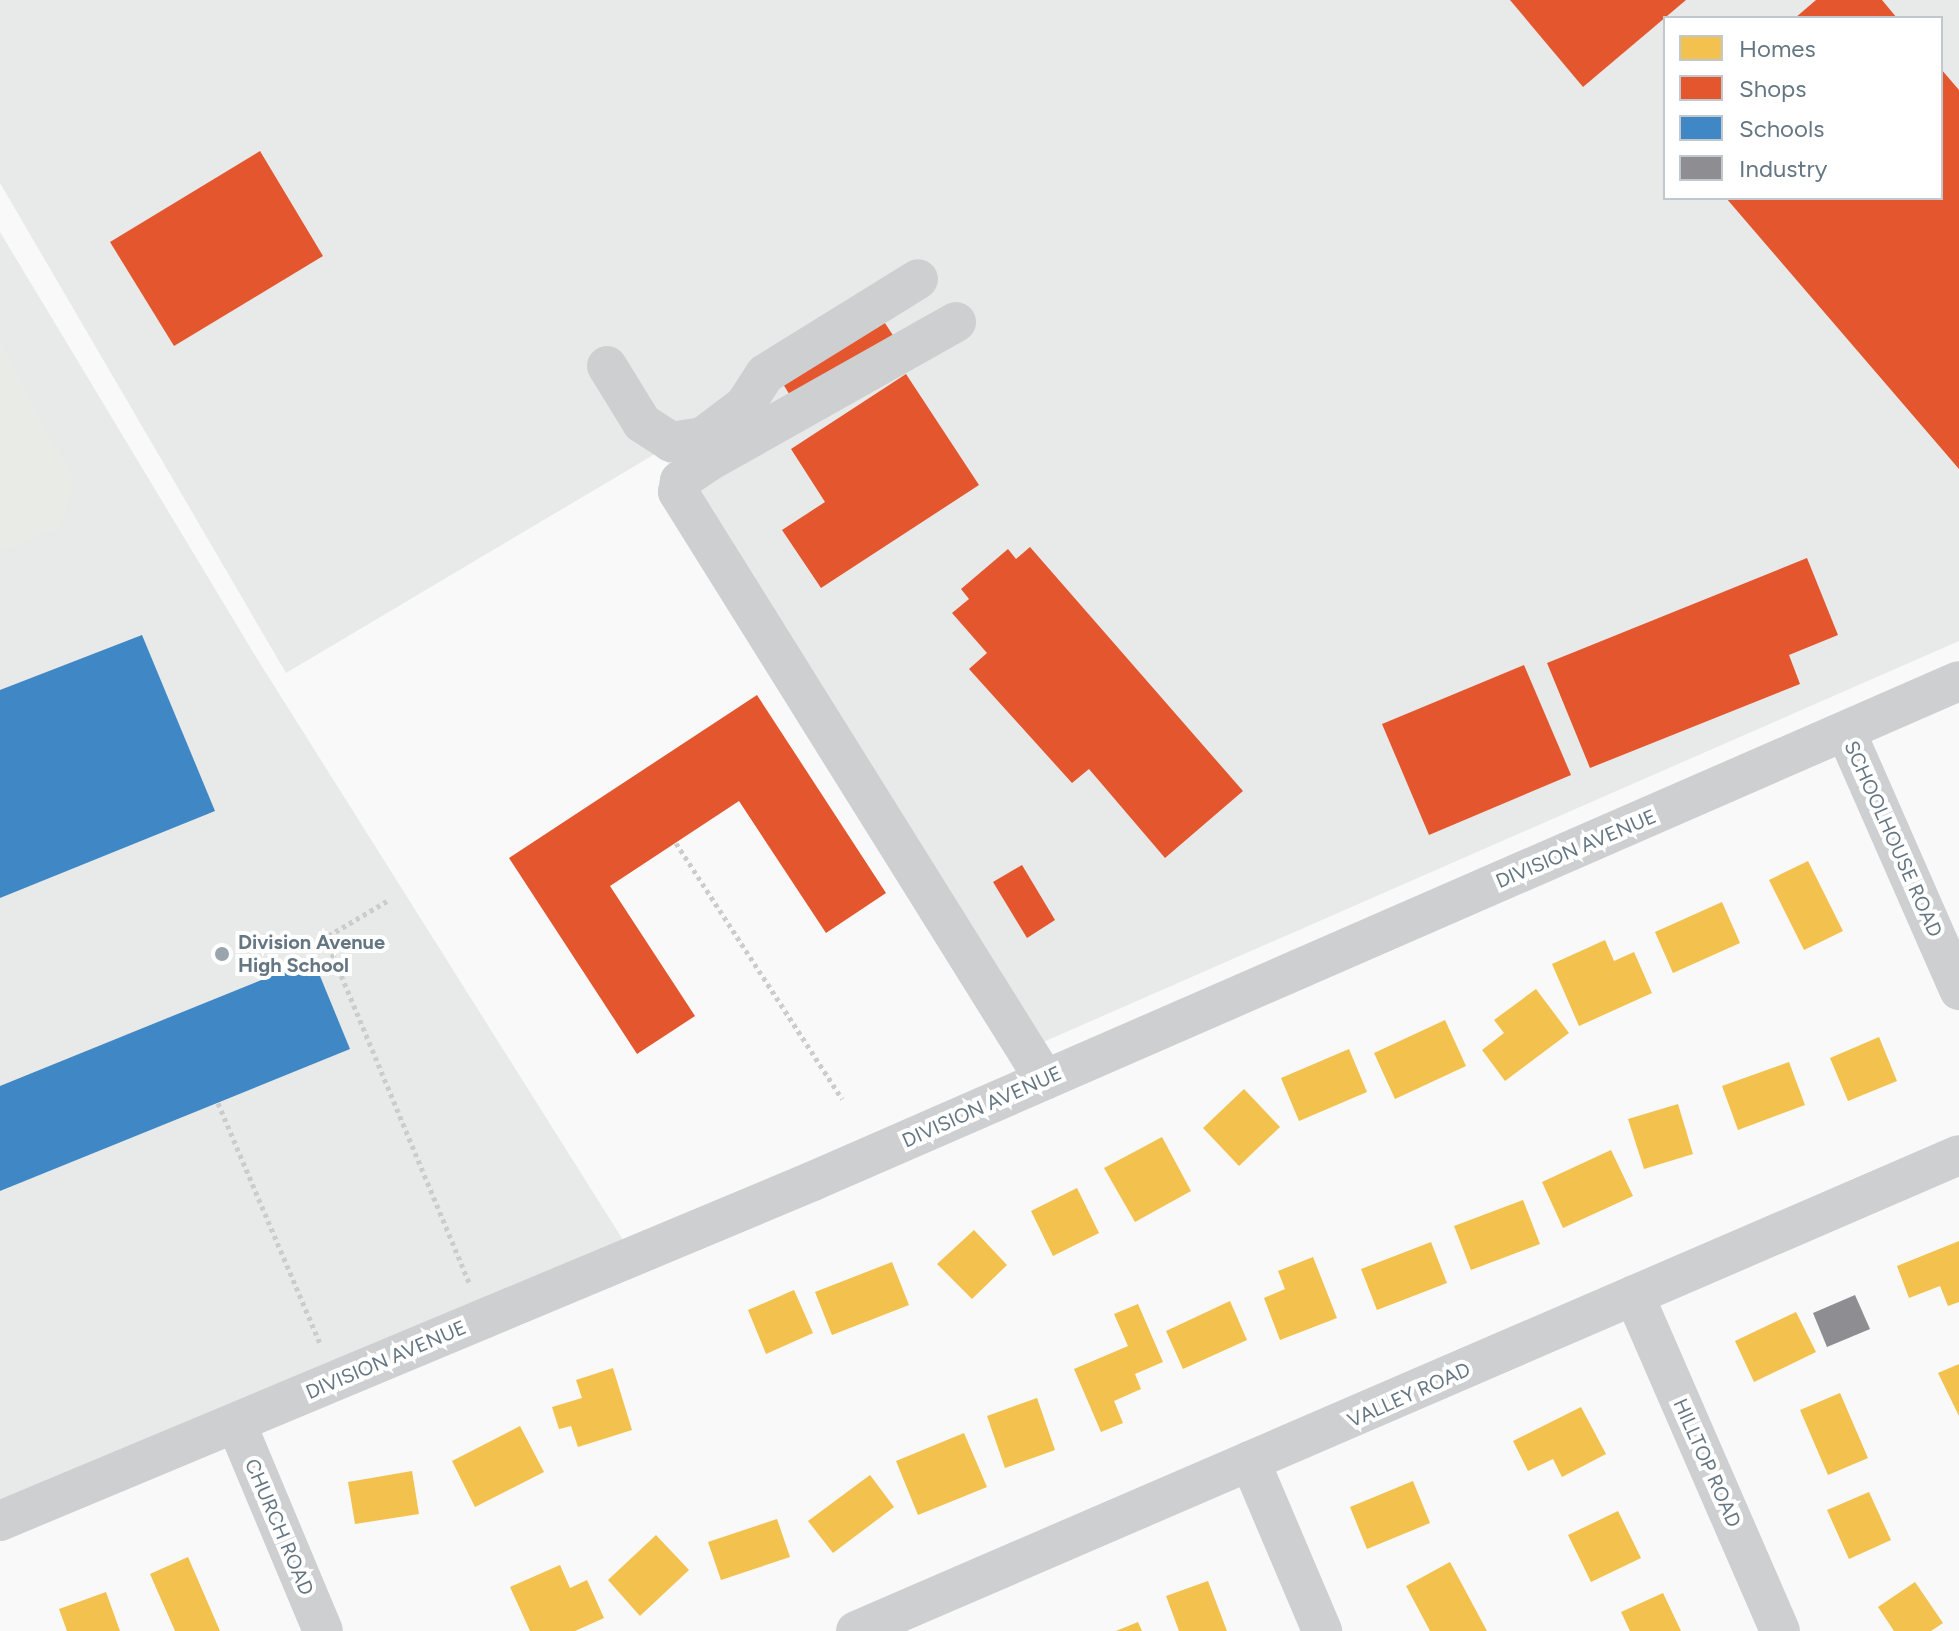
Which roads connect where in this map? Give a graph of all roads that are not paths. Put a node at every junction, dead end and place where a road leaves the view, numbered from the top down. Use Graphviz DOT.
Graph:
graph roads {
  1 [pos="918,279"];
  2 [pos="956,322"];
  3 [pos="607,366"];
  4 [pos="1959,681"];
  5 [pos="1846,732"];
  6 [pos="1959,990"];
  7 [pos="1045,1080"];
  8 [pos="1959,1155"];
  9 [pos="1634,1295"];
  10 [pos="236,1423"];
  11 [pos="1250,1461"];
  12 [pos="0,1521"];
  13 [pos="323,1631"];
  14 [pos="856,1631"];
  15 [pos="1322,1631"];
  16 [pos="1780,1631"];
  1 -- 3 [label="street"];
  2 -- 7 [label="street"];
  4 -- 5 [label="street, DIVISION AVENUE"];
  5 -- 6 [label="street, SCHOOLHOUSE ROAD"];
  5 -- 7 [label="street, DIVISION AVENUE"];
  7 -- 10 [label="street, DIVISION AVENUE"];
  8 -- 9 [label="street, VALLEY ROAD"];
  9 -- 11 [label="street, VALLEY ROAD"];
  9 -- 16 [label="street, HILLTOP ROAD"];
  10 -- 12 [label="street, DIVISION AVENUE"];
  10 -- 13 [label="street, CHURCH ROAD"];
  11 -- 14 [label="street, VALLEY ROAD"];
  11 -- 15 [label="street"];
}
